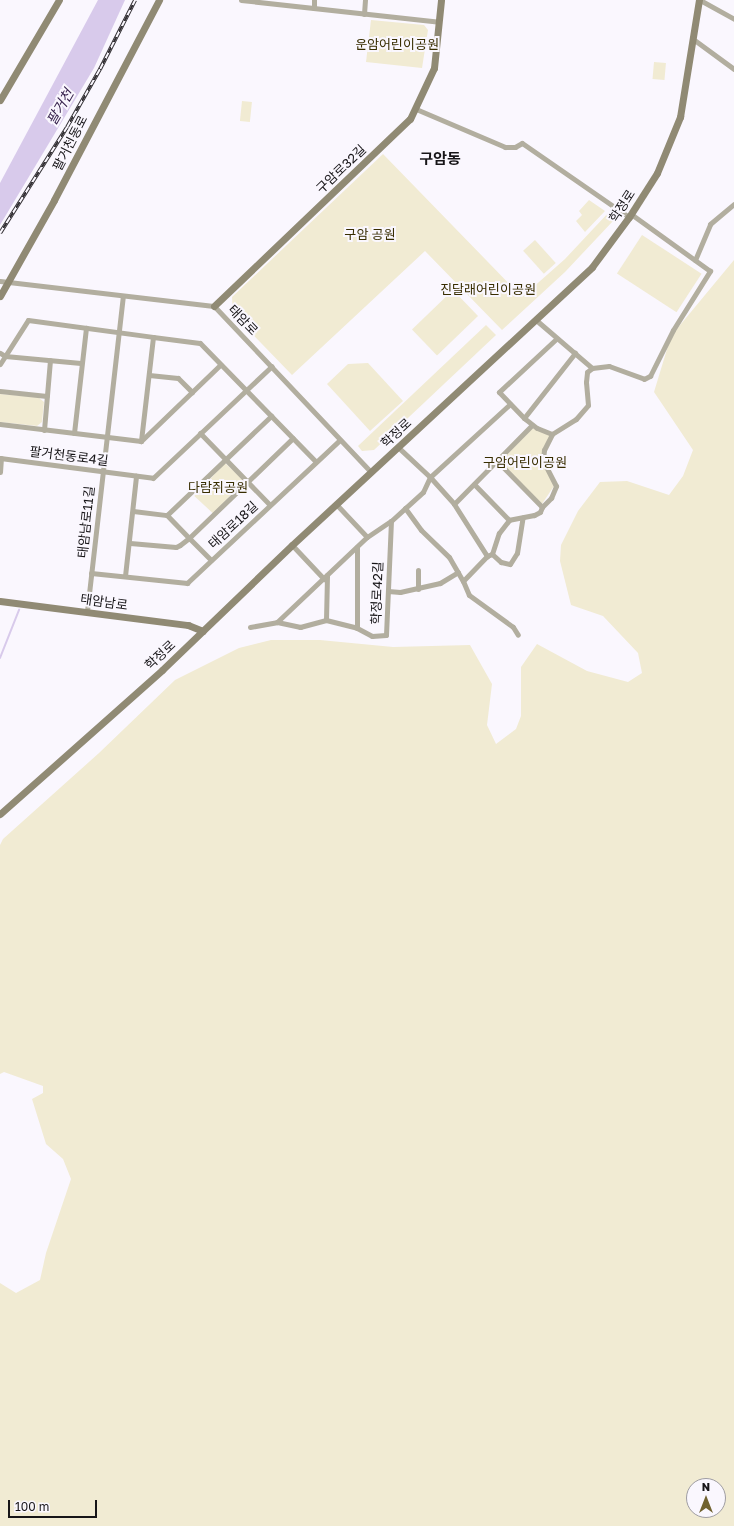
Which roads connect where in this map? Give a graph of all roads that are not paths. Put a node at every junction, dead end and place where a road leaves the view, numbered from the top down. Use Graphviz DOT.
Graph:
graph roads {
  1 [pos="59,0"];
  2 [pos="159,0"];
  3 [pos="241,0"];
  4 [pos="314,0"];
  5 [pos="365,0"];
  6 [pos="441,0"];
  7 [pos="699,0"];
  8 [pos="314,8"];
  9 [pos="364,14"];
  10 [pos="734,19"];
  11 [pos="439,22"];
  12 [pos="693,39"];
  13 [pos="734,68"];
  14 [pos="0,100"];
  15 [pos="416,109"];
  16 [pos="734,204"];
  17 [pos="630,216"];
  18 [pos="695,260"];
  19 [pos="0,281"];
  20 [pos="9,282"];
  21 [pos="0,296"];
  22 [pos="123,296"];
  23 [pos="214,306"];
  24 [pos="536,320"];
  25 [pos="86,328"];
  26 [pos="119,333"];
  27 [pos="153,337"];
  28 [pos="556,338"];
  29 [pos="0,353"];
  30 [pos="575,353"];
  31 [pos="6,356"];
  32 [pos="50,360"];
  33 [pos="81,363"];
  34 [pos="0,364"];
  35 [pos="220,366"];
  36 [pos="272,366"];
  37 [pos="592,368"];
  38 [pos="149,375"];
  39 [pos="245,390"];
  40 [pos="0,391"];
  41 [pos="192,392"];
  42 [pos="46,396"];
  43 [pos="510,404"];
  44 [pos="271,416"];
  45 [pos="524,418"];
  46 [pos="0,424"];
  47 [pos="532,425"];
  48 [pos="44,430"];
  49 [pos="74,433"];
  50 [pos="200,433"];
  51 [pos="552,434"];
  52 [pos="107,436"];
  53 [pos="293,438"];
  54 [pos="340,440"];
  55 [pos="141,441"];
  56 [pos="398,448"];
  57 [pos="1,458"];
  58 [pos="226,460"];
  59 [pos="316,462"];
  60 [pos="498,462"];
  61 [pos="103,471"];
  62 [pos="0,472"];
  63 [pos="371,472"];
  64 [pos="136,476"];
  65 [pos="430,477"];
  66 [pos="247,481"];
  67 [pos="474,484"];
  68 [pos="336,504"];
  69 [pos="454,504"];
  70 [pos="270,505"];
  71 [pos="542,506"];
  72 [pos="405,508"];
  73 [pos="133,511"];
  74 [pos="168,515"];
  75 [pos="523,517"];
  76 [pos="508,520"];
  77 [pos="390,521"];
  78 [pos="367,537"];
  79 [pos="189,538"];
  80 [pos="130,543"];
  81 [pos="292,545"];
  82 [pos="357,547"];
  83 [pos="490,555"];
  84 [pos="211,560"];
  85 [pos="418,570"];
  86 [pos="458,572"];
  87 [pos="91,573"];
  88 [pos="125,576"];
  89 [pos="326,577"];
  90 [pos="463,581"];
  91 [pos="418,589"];
  92 [pos="388,591"];
  93 [pos="0,601"];
  94 [pos="87,611"];
  95 [pos="326,620"];
  96 [pos="277,622"];
  97 [pos="250,627"];
  98 [pos="357,628"];
  99 [pos="203,631"];
  100 [pos="518,635"];
  101 [pos="0,814"];
  1 -- 14 [label="main road"];
  2 -- 20 [label="main road, 팔거천동로"];
  3 -- 8 [label="street"];
  4 -- 8 [label="street"];
  5 -- 9 [label="street"];
  6 -- 11 [label="main road, 구암로32길"];
  7 -- 10 [label="street"];
  7 -- 12 [label="main road, 학정로"];
  8 -- 9 [label="street"];
  9 -- 11 [label="street"];
  11 -- 15 [label="main road, 구암로32길"];
  12 -- 13 [label="street"];
  12 -- 17 [label="main road, 학정로"];
  15 -- 17 [label="street"];
  15 -- 23 [label="main road, 구암로32길"];
  16 -- 18 [label="street"];
  17 -- 18 [label="street"];
  17 -- 24 [label="main road, 학정로"];
  18 -- 37 [label="street"];
  19 -- 20 [label="street, 태암로"];
  20 -- 21 [label="main road, 팔거천동로"];
  20 -- 22 [label="street, 태암로"];
  22 -- 23 [label="street, 태암로"];
  22 -- 26 [label="street, 태암남로11길"];
  23 -- 36 [label="street, 태암로"];
  24 -- 28 [label="street"];
  24 -- 56 [label="main road, 학정로"];
  25 -- 26 [label="street"];
  25 -- 31 [label="street"];
  25 -- 33 [label="street"];
  26 -- 27 [label="street"];
  26 -- 52 [label="street, 태암남로11길"];
  27 -- 35 [label="street"];
  27 -- 38 [label="street"];
  28 -- 30 [label="street"];
  28 -- 43 [label="street"];
  29 -- 31 [label="street"];
  30 -- 37 [label="street"];
  30 -- 45 [label="street"];
  31 -- 32 [label="street"];
  31 -- 34 [label="street"];
  32 -- 33 [label="street"];
  32 -- 42 [label="street"];
  33 -- 49 [label="street"];
  35 -- 39 [label="street"];
  35 -- 41 [label="street"];
  36 -- 39 [label="street, 팔거천동로4길"];
  36 -- 54 [label="street, 태암로"];
  37 -- 51 [label="street"];
  38 -- 41 [label="street"];
  38 -- 55 [label="street"];
  39 -- 44 [label="street"];
  39 -- 50 [label="street, 팔거천동로4길"];
  40 -- 42 [label="street"];
  41 -- 55 [label="street"];
  42 -- 48 [label="street"];
  43 -- 45 [label="street"];
  43 -- 65 [label="street, 학정로42길"];
  44 -- 53 [label="street"];
  44 -- 58 [label="street"];
  45 -- 47 [label="street"];
  46 -- 48 [label="street"];
  47 -- 51 [label="street"];
  47 -- 60 [label="street"];
  48 -- 49 [label="street"];
  49 -- 52 [label="street"];
  50 -- 58 [label="street"];
  50 -- 64 [label="street, 팔거천동로4길"];
  51 -- 71 [label="street"];
  52 -- 55 [label="street"];
  52 -- 61 [label="street, 태암남로11길"];
  53 -- 59 [label="street"];
  53 -- 66 [label="street, 태암로18길"];
  54 -- 59 [label="street, 태암로18길"];
  54 -- 63 [label="street, 태암로"];
  56 -- 63 [label="main road, 학정로"];
  56 -- 65 [label="street"];
  57 -- 61 [label="street, 팔거천동로4길"];
  57 -- 62 [label="street"];
  58 -- 66 [label="street"];
  58 -- 74 [label="street"];
  59 -- 70 [label="street, 태암로18길"];
  60 -- 67 [label="street"];
  60 -- 71 [label="street"];
  61 -- 64 [label="street, 팔거천동로4길"];
  61 -- 87 [label="street, 태암남로11길"];
  63 -- 68 [label="main road, 학정로"];
  64 -- 73 [label="street"];
  65 -- 69 [label="street"];
  65 -- 72 [label="street, 학정로42길"];
  66 -- 70 [label="street, 태암로18길"];
  66 -- 79 [label="street, 태암로18길"];
  67 -- 69 [label="street"];
  67 -- 76 [label="street"];
  68 -- 78 [label="street"];
  68 -- 81 [label="main road, 학정로"];
  69 -- 83 [label="street"];
  70 -- 84 [label="street, 태암로18길"];
  71 -- 75 [label="street"];
  72 -- 77 [label="street, 학정로42길"];
  72 -- 86 [label="street"];
  73 -- 74 [label="street"];
  73 -- 80 [label="street"];
  74 -- 79 [label="street"];
  75 -- 76 [label="street"];
  75 -- 83 [label="street"];
  76 -- 83 [label="street"];
  77 -- 78 [label="street, 학정로42길"];
  77 -- 92 [label="street, 학정로42길"];
  78 -- 82 [label="street, 학정로42길"];
  79 -- 80 [label="street, 태암로18길"];
  79 -- 84 [label="street, 태암로18길"];
  80 -- 88 [label="street"];
  81 -- 89 [label="street"];
  81 -- 99 [label="main road, 학정로"];
  82 -- 89 [label="street, 학정로42길"];
  82 -- 98 [label="street, 학정로42길"];
  83 -- 90 [label="street"];
  84 -- 88 [label="street, 태암로18길"];
  85 -- 91 [label="street"];
  86 -- 90 [label="street"];
  86 -- 91 [label="street"];
  87 -- 88 [label="street, 태암로18길"];
  87 -- 94 [label="street, 태암남로11길"];
  89 -- 95 [label="street"];
  89 -- 96 [label="street, 학정로42길"];
  90 -- 100 [label="street"];
  91 -- 92 [label="street"];
  92 -- 98 [label="street, 학정로42길"];
  93 -- 94 [label="main road, 태암남로"];
  94 -- 99 [label="main road, 태암남로"];
  95 -- 96 [label="street, 학정로42길"];
  95 -- 98 [label="street, 학정로42길"];
  96 -- 97 [label="street"];
  99 -- 101 [label="main road, 학정로"];
}
